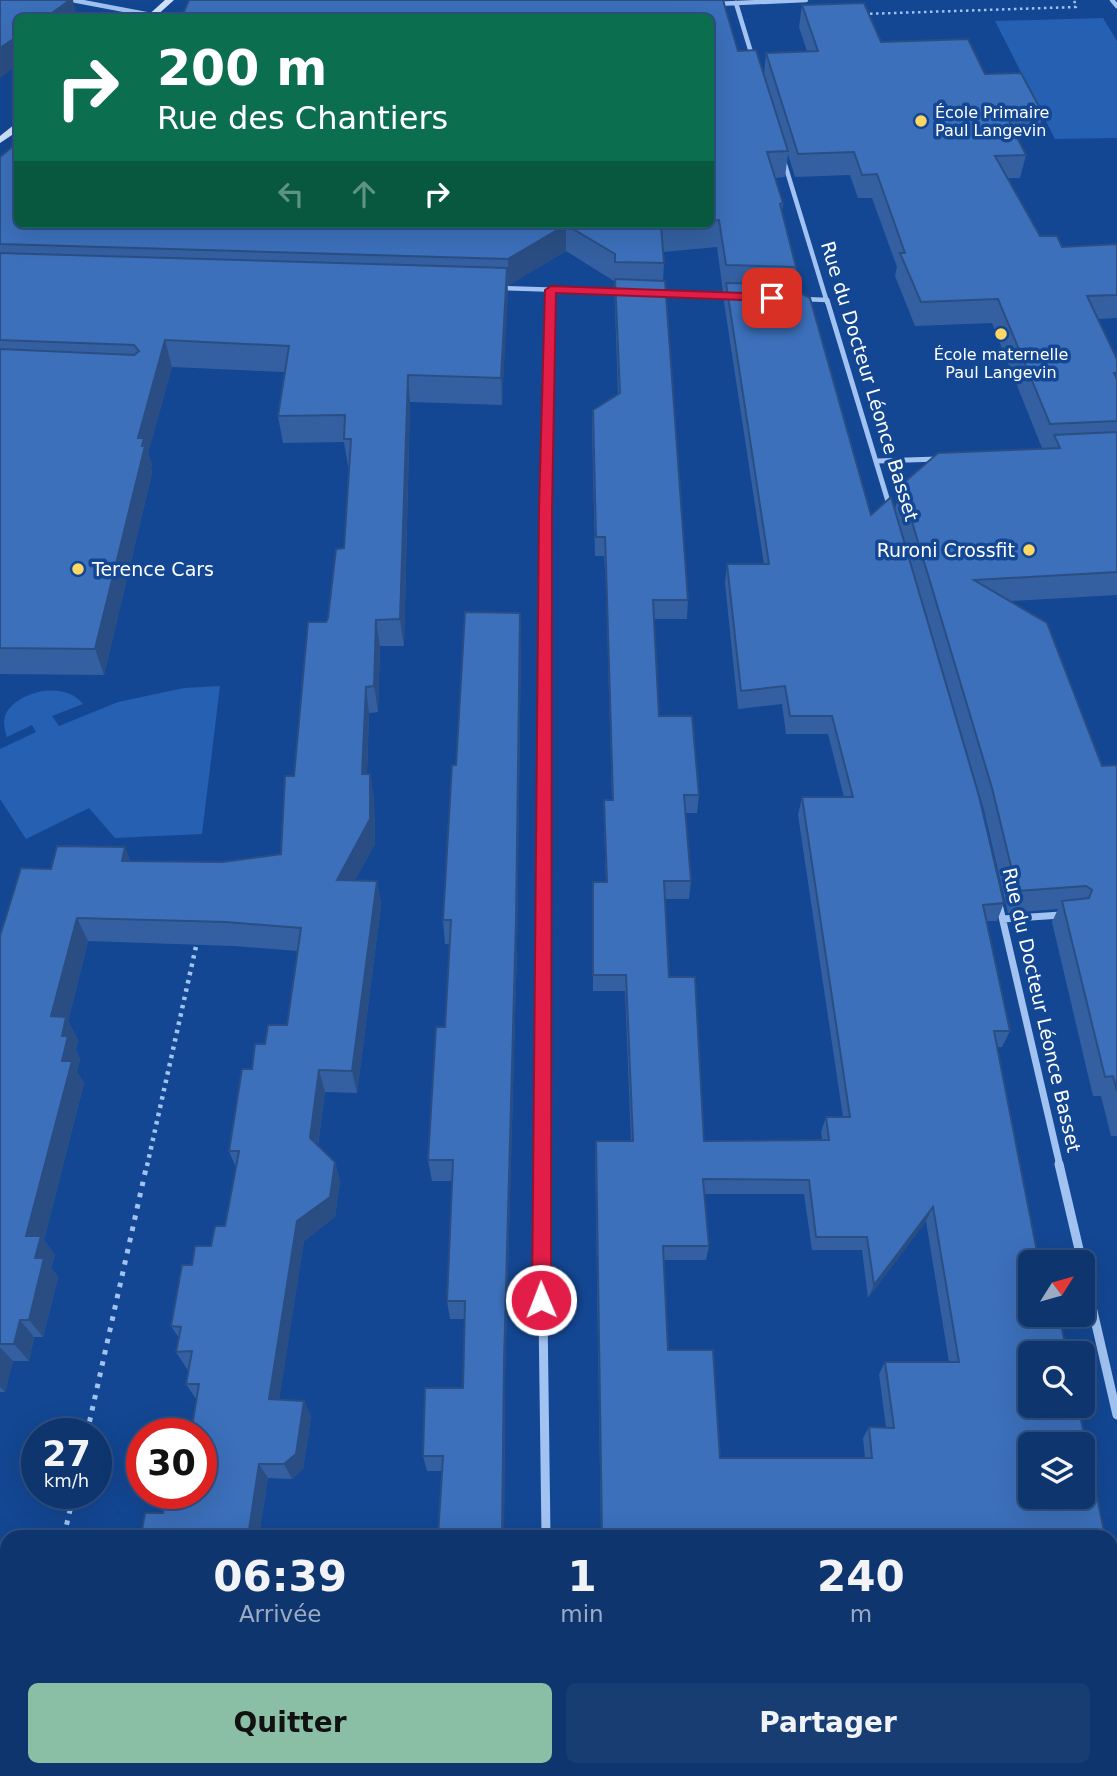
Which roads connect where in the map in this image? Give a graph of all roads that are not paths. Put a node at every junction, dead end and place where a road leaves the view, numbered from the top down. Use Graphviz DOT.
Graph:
graph roads {
  1 [pos="72,0"];
  2 [pos="170,0"];
  3 [pos="806,0"];
  4 [pos="1112,0"];
  5 [pos="736,3"];
  6 [pos="705,4"];
  7 [pos="1117,6"];
  8 [pos="140,14"];
  9 [pos="152,14"];
  10 [pos="754,63"];
  11 [pos="14,129"];
  12 [pos="0,140"];
  13 [pos="782,154"];
  14 [pos="488,288"];
  15 [pos="551,290"];
  16 [pos="634,293"];
  17 [pos="648,293"];
  18 [pos="744,297"];
  19 [pos="799,299"];
  20 [pos="827,300"];
  21 [pos="953,458"];
  22 [pos="877,461"];
  23 [pos="892,513"];
  24 [pos="997,892"];
  25 [pos="1076,914"];
  26 [pos="1003,919"];
  27 [pos="1079,1250"];
  28 [pos="1096,1324"];
  29 [pos="1117,1415"];
  30 [pos="546,1530"];
  1 -- 8 [label="street"];
  2 -- 9 [label="main road"];
  3 -- 5 [label="street"];
  4 -- 7 [label="street"];
  5 -- 6 [label="street"];
  5 -- 10 [label="street"];
  11 -- 12 [label="main road"];
  13 -- 20 [label="street, Rue du Docteur Léonce Basset"];
  14 -- 15 [label="street"];
  15 -- 16 [label="street"];
  15 -- 30 [label="street"];
  17 -- 18 [label="street"];
  19 -- 20 [label="street"];
  20 -- 22 [label="street, Rue du Docteur Léonce Basset"];
  21 -- 22 [label="street"];
  22 -- 23 [label="street, Rue du Docteur Léonce Basset"];
  24 -- 26 [label="street, Rue du Docteur Léonce Basset"];
  25 -- 26 [label="street"];
  26 -- 27 [label="street, Rue du Docteur Léonce Basset"];
  28 -- 29 [label="street"];
}
